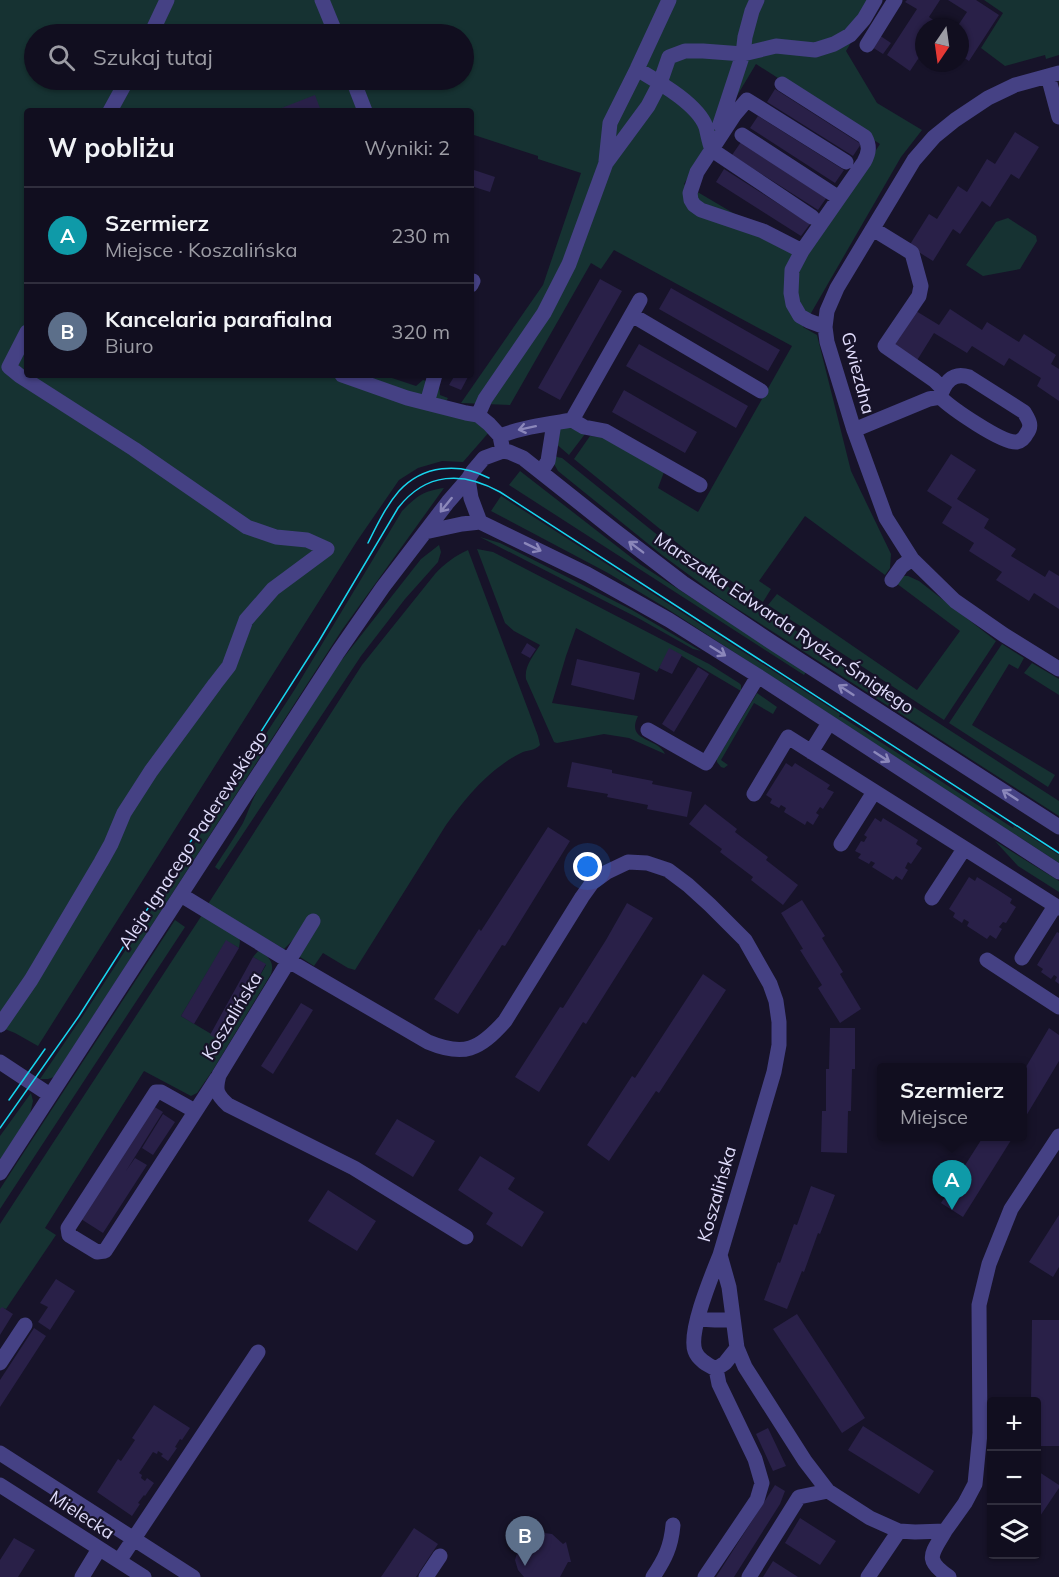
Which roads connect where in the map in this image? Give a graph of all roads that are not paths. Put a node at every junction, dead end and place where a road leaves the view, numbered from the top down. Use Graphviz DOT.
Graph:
graph roads {
  1 [pos="167,0"];
  2 [pos="322,0"];
  3 [pos="669,0"];
  4 [pos="757,0"];
  5 [pos="875,0"];
  6 [pos="895,0"];
  7 [pos="156,24"];
  8 [pos="332,24"];
  9 [pos="867,45"];
  10 [pos="743,54"];
  11 [pos="637,69"];
  12 [pos="1054,74"];
  13 [pos="660,83"];
  14 [pos="782,84"];
  15 [pos="122,90"];
  16 [pos="357,90"];
  17 [pos="112,108"];
  18 [pos="364,108"];
  19 [pos="1059,117"];
  20 [pos="724,130"];
  21 [pos="742,135"];
  22 [pos="712,150"];
  23 [pos="846,162"];
  24 [pos="606,163"];
  25 [pos="839,198"];
  26 [pos="812,217"];
  27 [pos="873,229"];
  28 [pos="802,251"];
  29 [pos="640,300"];
  30 [pos="632,315"];
  31 [pos="825,327"];
  32 [pos="24,338"];
  33 [pos="350,378"];
  34 [pos="434,378"];
  35 [pos="761,392"];
  36 [pos="942,393"];
  37 [pos="427,403"];
  38 [pos="478,415"];
  39 [pos="572,420"];
  40 [pos="554,423"];
  41 [pos="854,430"];
  42 [pos="501,444"];
  43 [pos="541,472"];
  44 [pos="468,479"];
  45 [pos="700,485"];
  46 [pos="480,522"];
  47 [pos="425,532"];
  48 [pos="912,559"];
  49 [pos="892,580"];
  50 [pos="1059,669"];
  51 [pos="758,676"];
  52 [pos="829,723"];
  53 [pos="648,730"];
  54 [pos="811,752"];
  55 [pos="874,792"];
  56 [pos="754,794"];
  57 [pos="1059,827"];
  58 [pos="841,844"];
  59 [pos="964,849"];
  60 [pos="1059,872"];
  61 [pos="181,895"];
  62 [pos="932,898"];
  63 [pos="1057,907"];
  64 [pos="313,921"];
  65 [pos="1022,958"];
  66 [pos="987,960"];
  67 [pos="289,961"];
  68 [pos="1059,1007"];
  69 [pos="0,1025"];
  70 [pos="2,1067"];
  71 [pos="219,1075"];
  72 [pos="50,1095"];
  73 [pos="195,1111"];
  74 [pos="1059,1136"];
  75 [pos="0,1173"];
  76 [pos="466,1237"];
  77 [pos="720,1255"];
  78 [pos="698,1319"];
  79 [pos="733,1320"];
  80 [pos="25,1325"];
  81 [pos="737,1348"];
  82 [pos="258,1352"];
  83 [pos="0,1363"];
  84 [pos="716,1369"];
  85 [pos="0,1453"];
  86 [pos="0,1485"];
  87 [pos="828,1491"];
  88 [pos="673,1525"];
  89 [pos="899,1531"];
  90 [pos="945,1531"];
  91 [pos="135,1539"];
  92 [pos="99,1549"];
  93 [pos="440,1556"];
  94 [pos="119,1561"];
  95 [pos="82,1577"];
  96 [pos="144,1577"];
  97 [pos="193,1577"];
  98 [pos="426,1577"];
  99 [pos="653,1577"];
  100 [pos="705,1577"];
  101 [pos="749,1577"];
  102 [pos="868,1577"];
  103 [pos="949,1577"];
  1 -- 7 [label="street"];
  2 -- 8 [label="street"];
  3 -- 11 [label="street"];
  4 -- 10 [label="street"];
  5 -- 10 [label="street"];
  6 -- 9 [label="street"];
  10 -- 13 [label="street"];
  10 -- 20 [label="street"];
  11 -- 13 [label="street"];
  11 -- 24 [label="street"];
  12 -- 19 [label="street"];
  12 -- 27 [label="street, Gwiezdna"];
  13 -- 22 [label="street"];
  13 -- 24 [label="street"];
  14 -- 25 [label="street"];
  15 -- 17 [label="street"];
  16 -- 18 [label="street"];
  20 -- 22 [label="street"];
  20 -- 23 [label="street"];
  21 -- 25 [label="street"];
  22 -- 26 [label="street"];
  22 -- 28 [label="street"];
  24 -- 38 [label="street"];
  25 -- 28 [label="street"];
  27 -- 31 [label="street, Gwiezdna"];
  27 -- 36 [label="street"];
  28 -- 31 [label="street"];
  29 -- 30 [label="street"];
  30 -- 35 [label="street"];
  30 -- 39 [label="street"];
  31 -- 41 [label="street, Gwiezdna"];
  32 -- 69 [label="street"];
  33 -- 37 [label="street"];
  34 -- 37 [label="street"];
  36 -- 36 [label="street"];
  36 -- 41 [label="street"];
  37 -- 38 [label="street"];
  38 -- 42 [label="street"];
  39 -- 40 [label="street"];
  39 -- 45 [label="street"];
  40 -- 42 [label="street, one-way"];
  40 -- 43 [label="street"];
  41 -- 48 [label="street, Gwiezdna"];
  42 -- 43 [label="street, Marszałka Edwarda Rydza-Śmigłego"];
  42 -- 44 [label="street"];
  57 -- 43 [label="street, Marszałka Edwarda Rydza-Śmigłego, one-way"];
  44 -- 46 [label="street"];
  44 -- 47 [label="street, one-way"];
  46 -- 47 [label="street"];
  46 -- 51 [label="street, one-way"];
  47 -- 61 [label="street, Aleja Ignacego Paderewskiego"];
  48 -- 49 [label="street"];
  48 -- 50 [label="street, Gwiezdna"];
  51 -- 52 [label="street"];
  51 -- 53 [label="street"];
  52 -- 54 [label="street"];
  52 -- 60 [label="street, one-way"];
  54 -- 55 [label="street"];
  54 -- 56 [label="street"];
  55 -- 58 [label="street"];
  55 -- 59 [label="street"];
  59 -- 62 [label="street"];
  59 -- 63 [label="street"];
  61 -- 67 [label="street, Koszalińska"];
  61 -- 72 [label="street, Aleja Ignacego Paderewskiego"];
  63 -- 65 [label="street"];
  64 -- 67 [label="street"];
  66 -- 68 [label="street"];
  67 -- 71 [label="street, Koszalińska"];
  67 -- 77 [label="street, Koszalińska"];
  70 -- 72 [label="street"];
  71 -- 73 [label="street"];
  71 -- 76 [label="street, Koszalińska"];
  72 -- 75 [label="street, Aleja Ignacego Paderewskiego"];
  73 -- 73 [label="street"];
  74 -- 90 [label="street"];
  77 -- 78 [label="street"];
  77 -- 79 [label="street, Koszalińska"];
  78 -- 79 [label="street"];
  78 -- 84 [label="street"];
  79 -- 81 [label="street, Koszalińska"];
  80 -- 83 [label="street"];
  81 -- 84 [label="street"];
  81 -- 87 [label="street, Koszalińska"];
  82 -- 91 [label="street"];
  84 -- 100 [label="street"];
  85 -- 91 [label="street"];
  86 -- 92 [label="street, Mielecka"];
  87 -- 89 [label="street, Koszalińska"];
  87 -- 101 [label="street"];
  88 -- 99 [label="street"];
  89 -- 90 [label="street, Koszalińska"];
  89 -- 102 [label="street"];
  90 -- 103 [label="street"];
  91 -- 94 [label="street"];
  91 -- 97 [label="street"];
  92 -- 94 [label="street, Mielecka"];
  92 -- 95 [label="street"];
  93 -- 98 [label="street"];
  94 -- 96 [label="street, Mielecka"];
}
